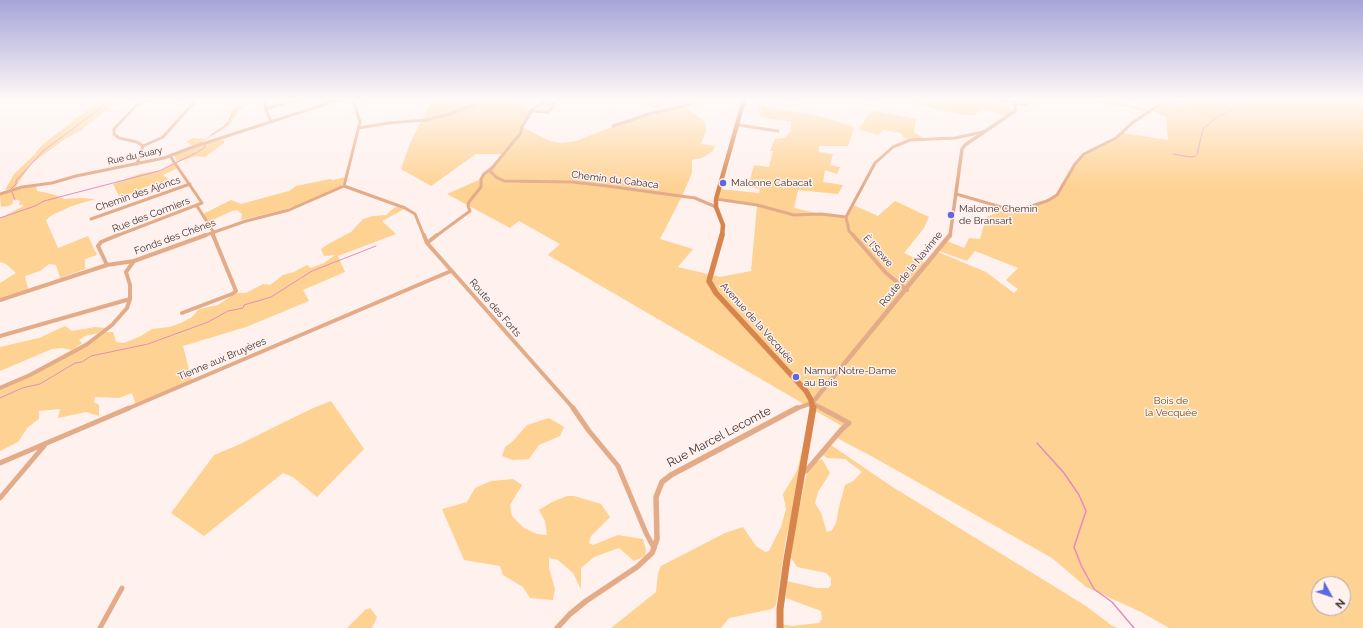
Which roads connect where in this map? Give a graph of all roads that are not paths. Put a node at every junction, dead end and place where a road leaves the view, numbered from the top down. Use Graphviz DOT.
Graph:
graph roads {
  1 [pos="114,129"];
  2 [pos="170,129"];
  3 [pos="248,129"];
  4 [pos="359,129"];
  5 [pos="522,129"];
  6 [pos="737,129"];
  7 [pos="767,129"];
  8 [pos="987,129"];
  9 [pos="1125,129"];
  10 [pos="778,131"];
  11 [pos="983,132"];
  12 [pos="142,146"];
  13 [pos="170,156"];
  14 [pos="137,164"];
  15 [pos="489,170"];
  16 [pos="190,184"];
  17 [pos="344,186"];
  18 [pos="0,194"];
  19 [pos="956,194"];
  20 [pos="716,199"];
  21 [pos="197,206"];
  22 [pos="716,207"];
  23 [pos="846,217"];
  24 [pos="92,219"];
  25 [pos="213,233"];
  26 [pos="427,242"];
  27 [pos="134,261"];
  28 [pos="107,265"];
  29 [pos="451,271"];
  30 [pos="907,290"];
  31 [pos="130,299"];
  32 [pos="0,300"];
  33 [pos="182,313"];
  34 [pos="0,336"];
  35 [pos="0,388"];
  36 [pos="812,403"];
  37 [pos="45,444"];
  38 [pos="0,463"];
  39 [pos="802,473"];
  40 [pos="0,498"];
  41 [pos="654,548"];
  42 [pos="122,588"];
  43 [pos="100,628"];
  44 [pos="557,628"];
  45 [pos="780,628"];
  1 -- 12 [label="street"];
  2 -- 12 [label="street"];
  3 -- 13 [label="street, Rue du Suary"];
  4 -- 17 [label="street"];
  5 -- 15 [label="street"];
  6 -- 20 [label="main road, Avenue de la Vecquée"];
  7 -- 10 [label="street"];
  8 -- 11 [label="street, Route de la Navinne"];
  9 -- 19 [label="street"];
  11 -- 19 [label="street, Route de la Navinne"];
  11 -- 23 [label="street"];
  12 -- 14 [label="street"];
  13 -- 14 [label="street, Rue du Suary"];
  13 -- 16 [label="street, Rue des Cormiers"];
  14 -- 18 [label="street, Rue du Suary"];
  15 -- 22 [label="street, Chemin du Cabaca"];
  15 -- 26 [label="street"];
  16 -- 21 [label="street, Rue des Cormiers"];
  16 -- 24 [label="street, Chemin des Ajoncs"];
  17 -- 25 [label="street, Fonds des Chênes"];
  17 -- 26 [label="street, Route des Forts"];
  19 -- 30 [label="street, Route de la Navinne"];
  20 -- 22 [label="main road, Avenue de la Vecquée"];
  20 -- 23 [label="street"];
  21 -- 25 [label="street"];
  21 -- 28 [label="street, Rue des Cormiers"];
  22 -- 36 [label="main road, Avenue de la Vecquée"];
  23 -- 30 [label="street, È l'Sewe"];
  25 -- 27 [label="street, Fonds des Chênes"];
  25 -- 33 [label="street"];
  26 -- 29 [label="street, Route des Forts"];
  27 -- 28 [label="street"];
  27 -- 31 [label="street, Fonds des Chênes"];
  28 -- 32 [label="street"];
  29 -- 37 [label="street, Tienne aux Bruyères"];
  29 -- 41 [label="street, Route des Forts"];
  30 -- 36 [label="street, Route de la Navinne"];
  31 -- 34 [label="street"];
  31 -- 35 [label="street"];
  36 -- 39 [label="main road"];
  36 -- 39 [label="street"];
  36 -- 41 [label="street, Rue Marcel Lecomte"];
  37 -- 38 [label="street, Tienne aux Bruyères"];
  37 -- 40 [label="street"];
  39 -- 45 [label="main road"];
  41 -- 44 [label="street"];
  42 -- 43 [label="street"];
}
